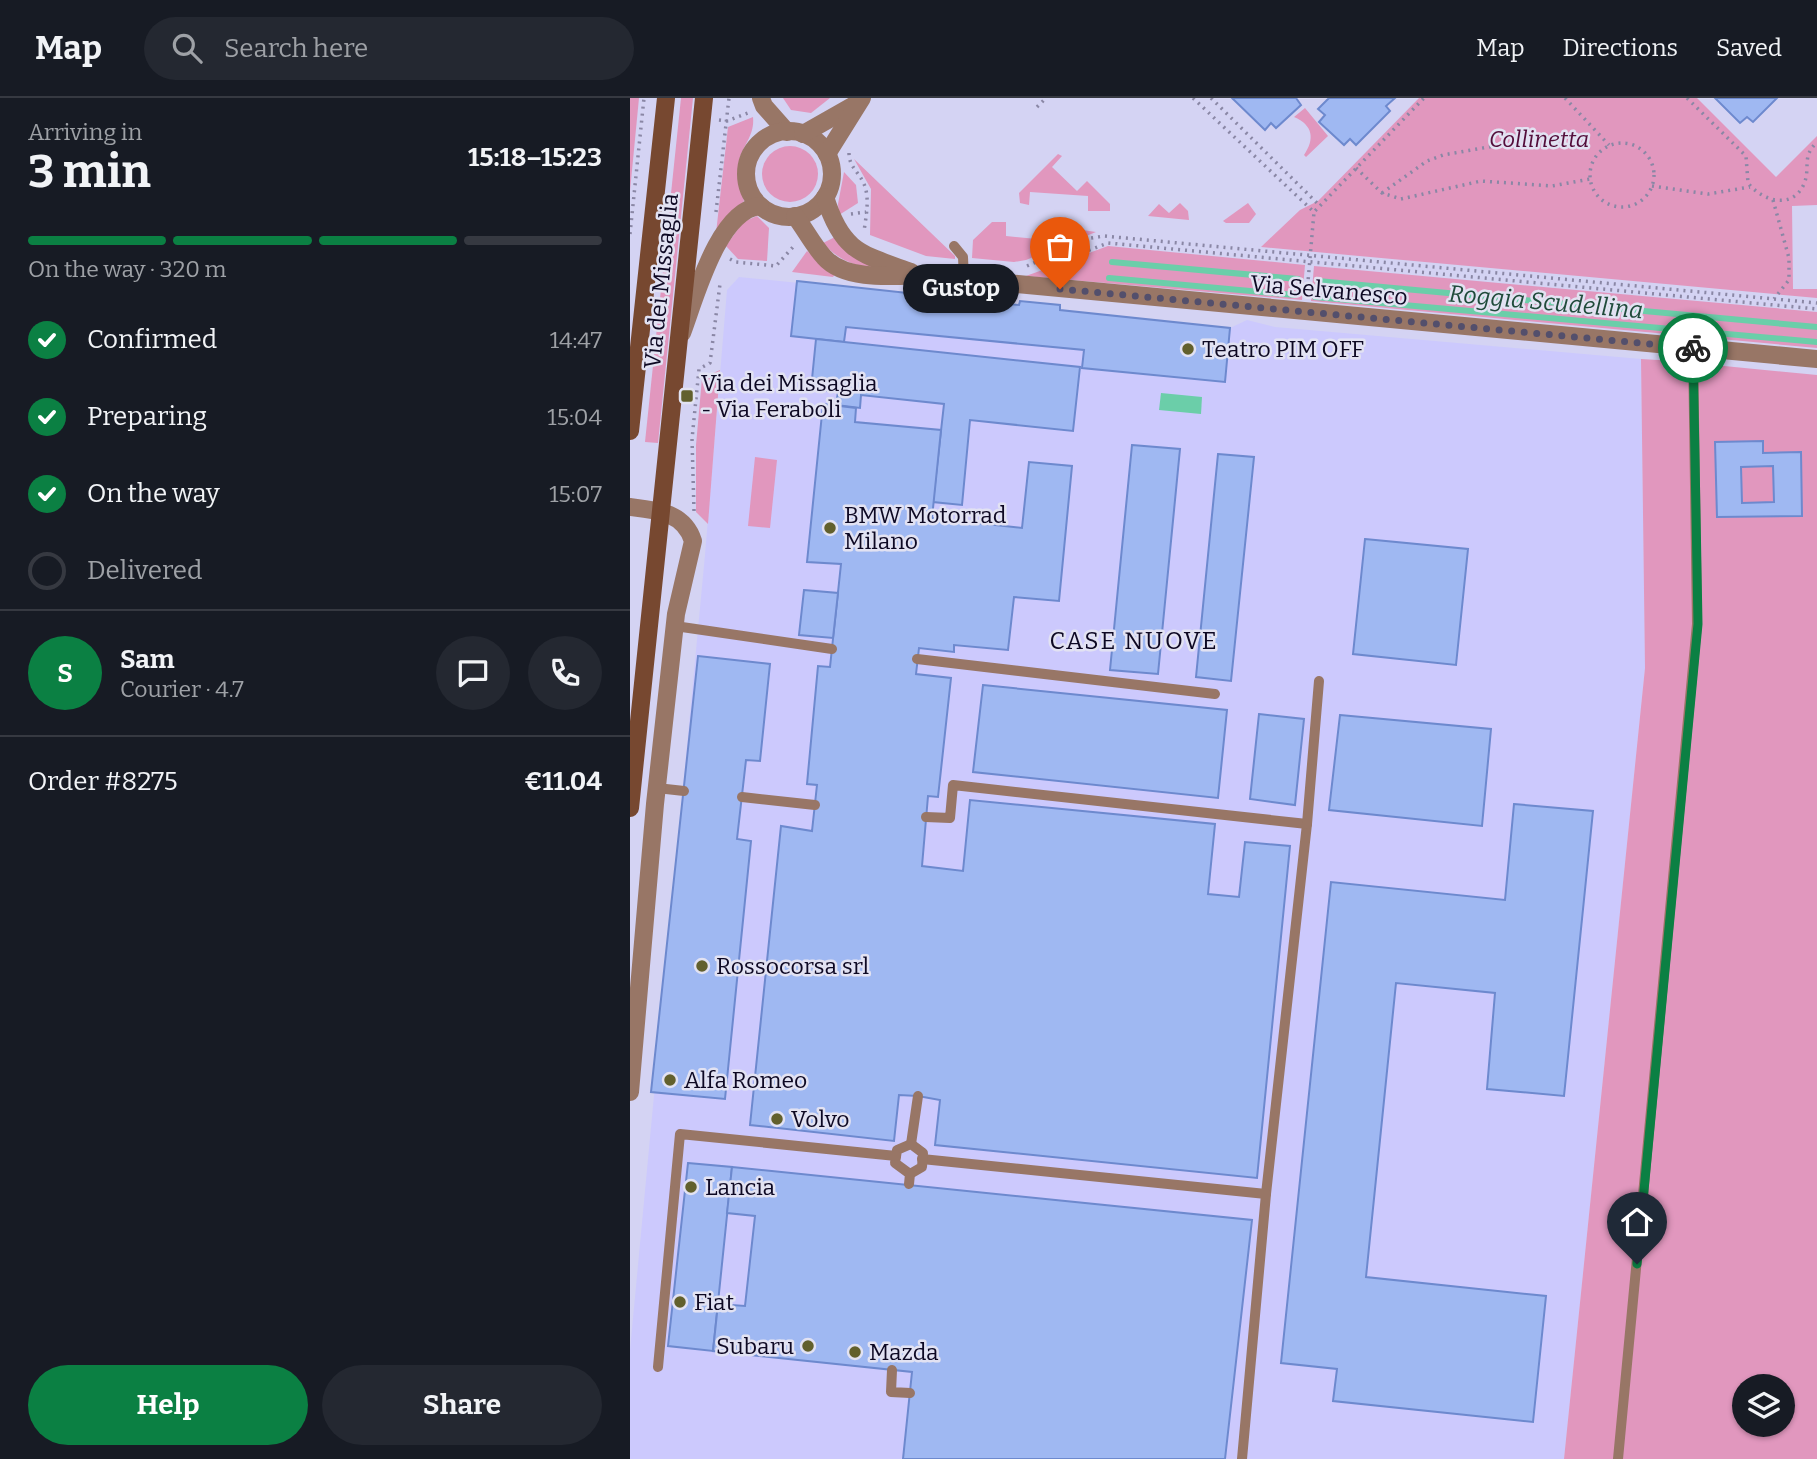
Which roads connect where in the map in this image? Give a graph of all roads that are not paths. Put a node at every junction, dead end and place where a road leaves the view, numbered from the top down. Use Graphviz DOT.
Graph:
graph roads {
  1 [pos="666,98"];
  2 [pos="704,98"];
  3 [pos="859,101"];
  4 [pos="758,106"];
  5 [pos="795,133"];
  6 [pos="759,144"];
  7 [pos="827,154"];
  8 [pos="825,197"];
  9 [pos="760,206"];
  10 [pos="795,216"];
  11 [pos="954,246"];
  12 [pos="921,275"];
  13 [pos="964,279"];
  14 [pos="680,340"];
  15 [pos="1693,348"];
  16 [pos="1817,359"];
  17 [pos="630,431"];
  18 [pos="630,507"];
  19 [pos="661,510"];
  20 [pos="675,626"];
  21 [pos="832,649"];
  22 [pos="918,659"];
  23 [pos="1319,681"];
  24 [pos="1215,694"];
  25 [pos="684,791"];
  26 [pos="656,796"];
  27 [pos="742,797"];
  28 [pos="630,800"];
  29 [pos="815,805"];
  30 [pos="630,808"];
  31 [pos="926,817"];
  32 [pos="1307,824"];
  33 [pos="630,1092"];
  34 [pos="918,1097"];
  35 [pos="911,1144"];
  36 [pos="896,1156"];
  37 [pos="922,1159"];
  38 [pos="1266,1194"];
  39 [pos="657,1367"];
  40 [pos="892,1370"];
  41 [pos="910,1394"];
  42 [pos="1242,1459"];
  43 [pos="1618,1459"];
  1 -- 17 [label="main road, Via dei Missaglia"];
  2 -- 14 [label="main road, Via dei Missaglia"];
  3 -- 5 [label="street"];
  3 -- 7 [label="street"];
  4 -- 5 [label="street"];
  4 -- 6 [label="street"];
  5 -- 6 [label="street"];
  5 -- 7 [label="street"];
  6 -- 9 [label="street"];
  7 -- 8 [label="street"];
  8 -- 10 [label="street"];
  8 -- 12 [label="street, Via Selvanesco"];
  9 -- 10 [label="street"];
  9 -- 14 [label="street"];
  10 -- 12 [label="street, Via Selvanesco"];
  11 -- 13 [label="lane"];
  12 -- 13 [label="street, Via Selvanesco"];
  13 -- 15 [label="street, Via Selvanesco"];
  14 -- 19 [label="main road, Via dei Missaglia"];
  15 -- 16 [label="street, Via Selvanesco"];
  15 -- 43 [label="lane"];
  18 -- 19 [label="street"];
  19 -- 20 [label="street"];
  19 -- 28 [label="main road, Via dei Missaglia"];
  20 -- 21 [label="lane"];
  20 -- 26 [label="street"];
  22 -- 24 [label="lane"];
  23 -- 32 [label="lane"];
  25 -- 26 [label="lane"];
  26 -- 28 [label="street"];
  26 -- 33 [label="street"];
  27 -- 29 [label="lane"];
  28 -- 30 [label="main road, Via dei Missaglia"];
  31 -- 32 [label="lane"];
  32 -- 38 [label="lane"];
  34 -- 35 [label="lane"];
  35 -- 36 [label="lane"];
  35 -- 37 [label="lane"];
  36 -- 37 [label="lane"];
  36 -- 39 [label="lane"];
  37 -- 38 [label="lane"];
  38 -- 42 [label="lane"];
  40 -- 41 [label="lane"];
}
